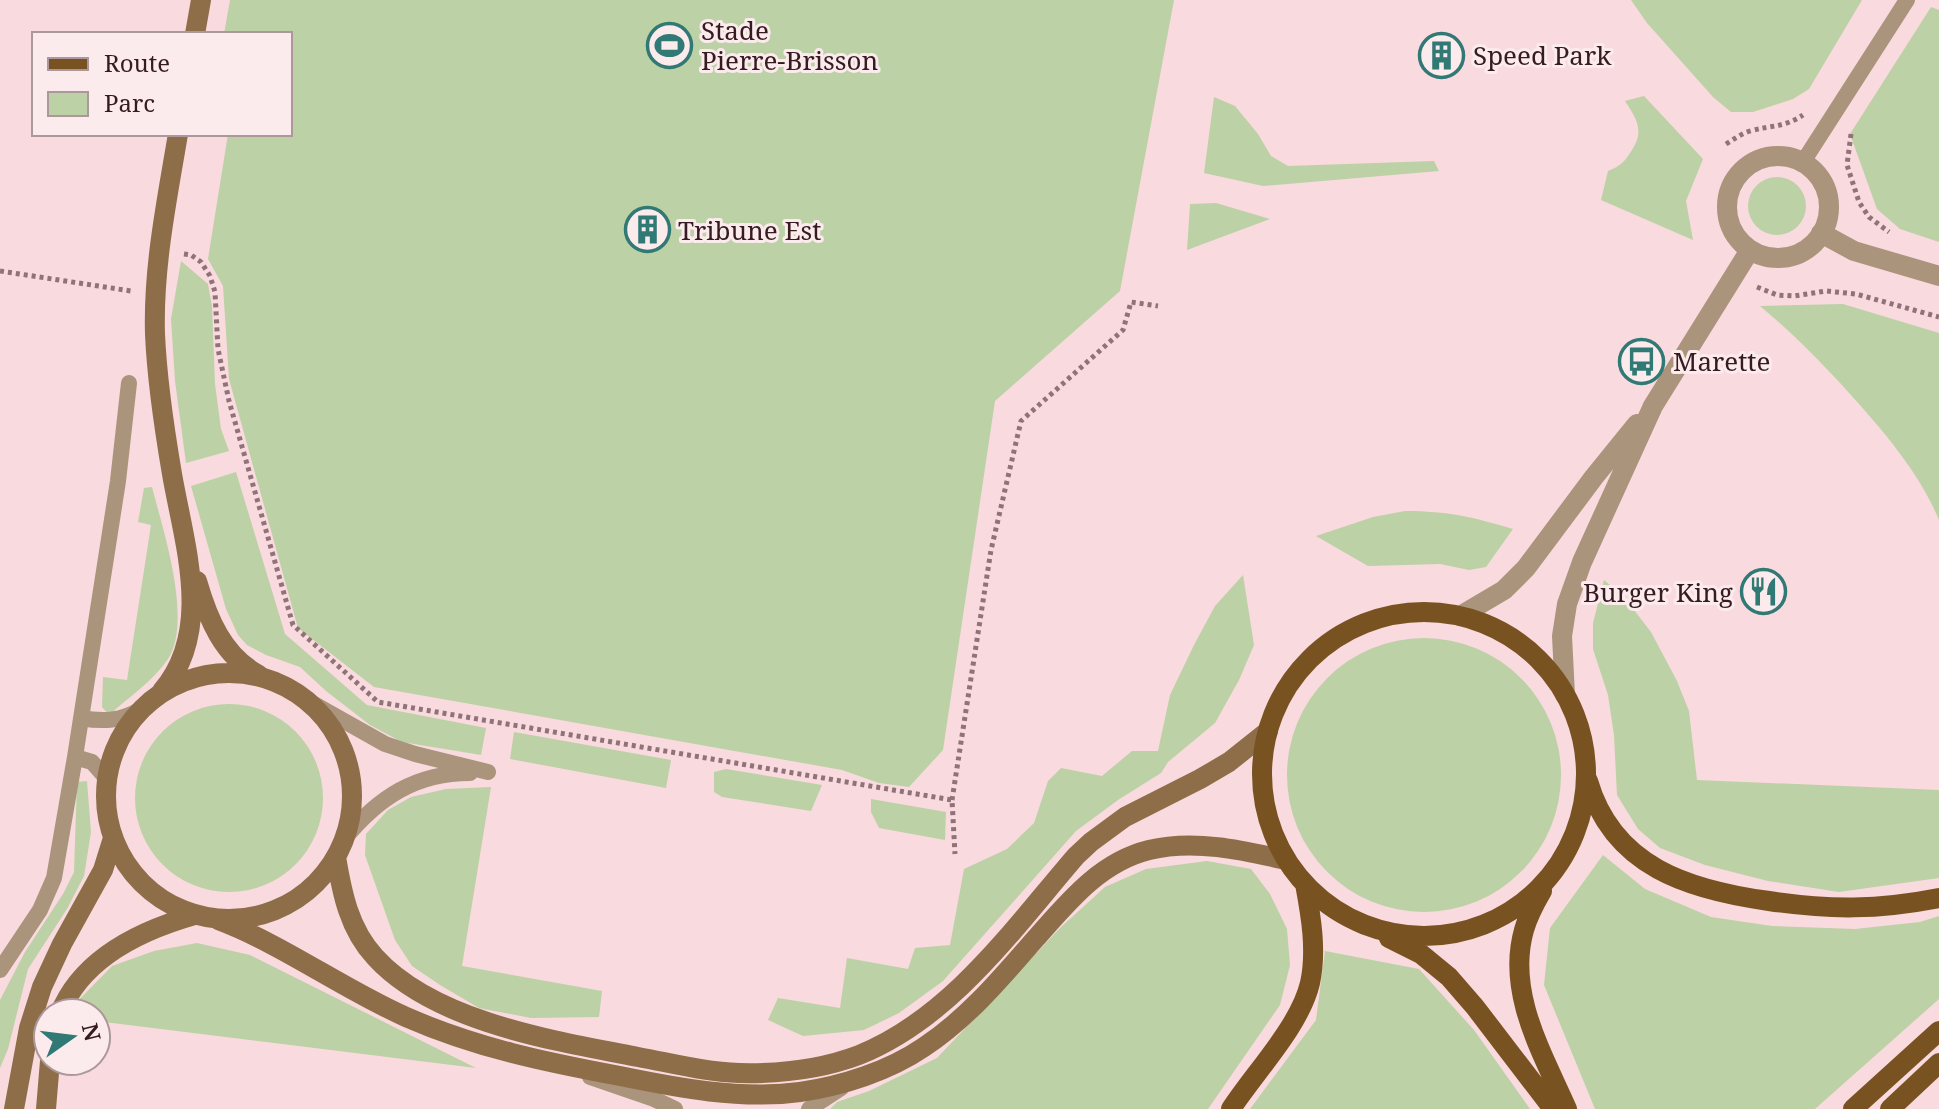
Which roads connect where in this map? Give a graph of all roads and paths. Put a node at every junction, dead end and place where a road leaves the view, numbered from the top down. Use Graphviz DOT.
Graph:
graph roads {
  1 [pos="201,0"];
  2 [pos="1907,0"];
  3 [pos="195,32"];
  4 [pos="1837,109"];
  5 [pos="178,136"];
  6 [pos="1726,144"];
  7 [pos="1803,162"];
  8 [pos="1821,233"];
  9 [pos="1898,235"];
  10 [pos="160,248"];
  11 [pos="1750,250"];
  12 [pos="0,271"];
  13 [pos="1939,276"];
  14 [pos="1753,285"];
  15 [pos="156,295"];
  16 [pos="1158,306"];
  17 [pos="1939,317"];
  18 [pos="129,383"];
  19 [pos="1653,406"];
  20 [pos="181,519"];
  21 [pos="1460,616"];
  22 [pos="262,677"];
  23 [pos="159,694"];
  24 [pos="1565,695"];
  25 [pos="305,699"];
  26 [pos="141,709"];
  27 [pos="81,718"];
  28 [pos="1268,731"];
  29 [pos="75,757"];
  30 [pos="1586,767"];
  31 [pos="107,779"];
  32 [pos="952,800"];
  33 [pos="113,838"];
  34 [pos="345,838"];
  35 [pos="955,854"];
  36 [pos="336,857"];
  37 [pos="1286,860"];
  38 [pos="1551,874"];
  39 [pos="1305,884"];
  40 [pos="1939,898"];
  41 [pos="195,915"];
  42 [pos="218,920"];
  43 [pos="1368,926"];
  44 [pos="0,970"];
  45 [pos="68,997"];
  46 [pos="1939,1031"];
  47 [pos="547,1062"];
  48 [pos="1939,1063"];
  49 [pos="865,1075"];
  50 [pos="49,1077"];
  51 [pos="14,1109"];
  52 [pos="46,1109"];
  53 [pos="675,1109"];
  54 [pos="809,1109"];
  55 [pos="1231,1109"];
  56 [pos="1553,1109"];
  57 [pos="1567,1109"];
  58 [pos="1853,1109"];
  59 [pos="1890,1109"];
  1 -- 3 [label="main road"];
  2 -- 4 [label="lane"];
  4 -- 6 [label="path"];
  4 -- 7 [label="lane"];
  4 -- 9 [label="path"];
  5 -- 10 [label="main road"];
  7 -- 8 [label="street"];
  7 -- 11 [label="street"];
  8 -- 11 [label="street"];
  8 -- 13 [label="street"];
  10 -- 15 [label="main road"];
  10 -- 32 [label="path"];
  11 -- 19 [label="street"];
  12 -- 15 [label="path"];
  14 -- 17 [label="path"];
  15 -- 20 [label="main road"];
  16 -- 32 [label="path"];
  18 -- 27 [label="lane"];
  19 -- 21 [label="street"];
  19 -- 24 [label="street"];
  20 -- 22 [label="main road"];
  20 -- 23 [label="main road"];
  21 -- 24 [label="main road"];
  21 -- 28 [label="main road"];
  22 -- 23 [label="main road"];
  22 -- 25 [label="main road"];
  23 -- 26 [label="main road"];
  24 -- 30 [label="main road"];
  25 -- 34 [label="main road"];
  25 -- 34 [label="lane"];
  26 -- 27 [label="lane"];
  26 -- 31 [label="main road"];
  27 -- 29 [label="lane"];
  28 -- 36 [label="main road"];
  28 -- 37 [label="main road"];
  29 -- 31 [label="lane"];
  29 -- 44 [label="lane"];
  30 -- 38 [label="main road"];
  30 -- 40 [label="main road"];
  31 -- 33 [label="main road"];
  32 -- 35 [label="path"];
  33 -- 41 [label="main road"];
  33 -- 51 [label="main road"];
  34 -- 36 [label="main road"];
  36 -- 42 [label="main road"];
  37 -- 39 [label="main road"];
  37 -- 49 [label="main road"];
  38 -- 43 [label="main road"];
  38 -- 57 [label="main road"];
  39 -- 43 [label="main road"];
  39 -- 55 [label="main road"];
  41 -- 42 [label="main road"];
  41 -- 45 [label="main road"];
  42 -- 47 [label="main road"];
  43 -- 56 [label="main road"];
  46 -- 58 [label="main road"];
  47 -- 49 [label="main road"];
  47 -- 53 [label="lane"];
  48 -- 59 [label="main road"];
  49 -- 54 [label="lane"];
  50 -- 52 [label="main road"];
}
